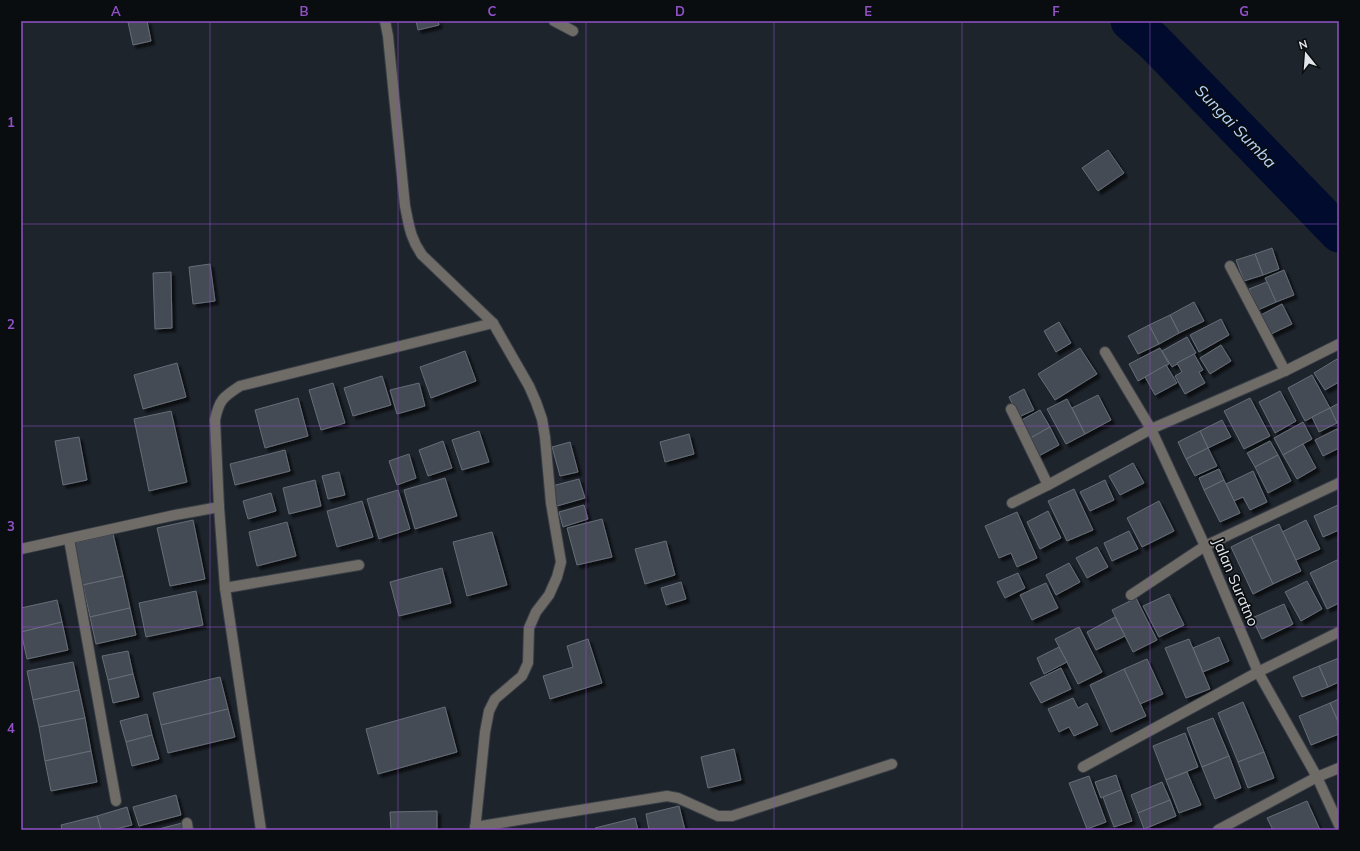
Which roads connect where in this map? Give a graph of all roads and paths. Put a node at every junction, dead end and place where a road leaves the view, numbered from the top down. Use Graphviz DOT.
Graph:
graph roads {
  1 [pos="385,21"];
  2 [pos="554,21"];
  3 [pos="573,31"];
  4 [pos="1230,266"];
  5 [pos="493,323"];
  6 [pos="1339,344"];
  7 [pos="1105,352"];
  8 [pos="1285,370"];
  9 [pos="1011,409"];
  10 [pos="1150,430"];
  11 [pos="1339,483"];
  12 [pos="1048,485"];
  13 [pos="1012,503"];
  14 [pos="218,507"];
  15 [pos="69,539"];
  16 [pos="1205,546"];
  17 [pos="21,549"];
  18 [pos="359,565"];
  19 [pos="224,588"];
  20 [pos="1131,595"];
  21 [pos="1339,632"];
  22 [pos="1258,672"];
  23 [pos="892,764"];
  24 [pos="1082,767"];
  25 [pos="1339,768"];
  26 [pos="1317,777"];
  27 [pos="116,801"];
  28 [pos="1339,825"];
  29 [pos="475,828"];
  30 [pos="261,830"];
  31 [pos="1218,830"];
  1 -- 5 [label="street"];
  2 -- 3 [label="street"];
  4 -- 8 [label="street"];
  5 -- 14 [label="street"];
  5 -- 29 [label="street"];
  6 -- 8 [label="street"];
  7 -- 10 [label="street, Jalan Suratno"];
  8 -- 10 [label="street"];
  9 -- 12 [label="street"];
  10 -- 12 [label="street"];
  10 -- 16 [label="street, Jalan Suratno"];
  11 -- 16 [label="street"];
  12 -- 13 [label="street"];
  14 -- 15 [label="street"];
  14 -- 19 [label="street"];
  15 -- 17 [label="street"];
  15 -- 27 [label="street"];
  16 -- 20 [label="street"];
  16 -- 22 [label="street, Jalan Suratno"];
  18 -- 19 [label="street"];
  19 -- 30 [label="street"];
  21 -- 22 [label="street"];
  22 -- 24 [label="street"];
  22 -- 26 [label="street, Jalan Suratno"];
  23 -- 29 [label="street"];
  25 -- 26 [label="street"];
  26 -- 28 [label="street, Jalan Suratno"];
  26 -- 31 [label="street"];
}
